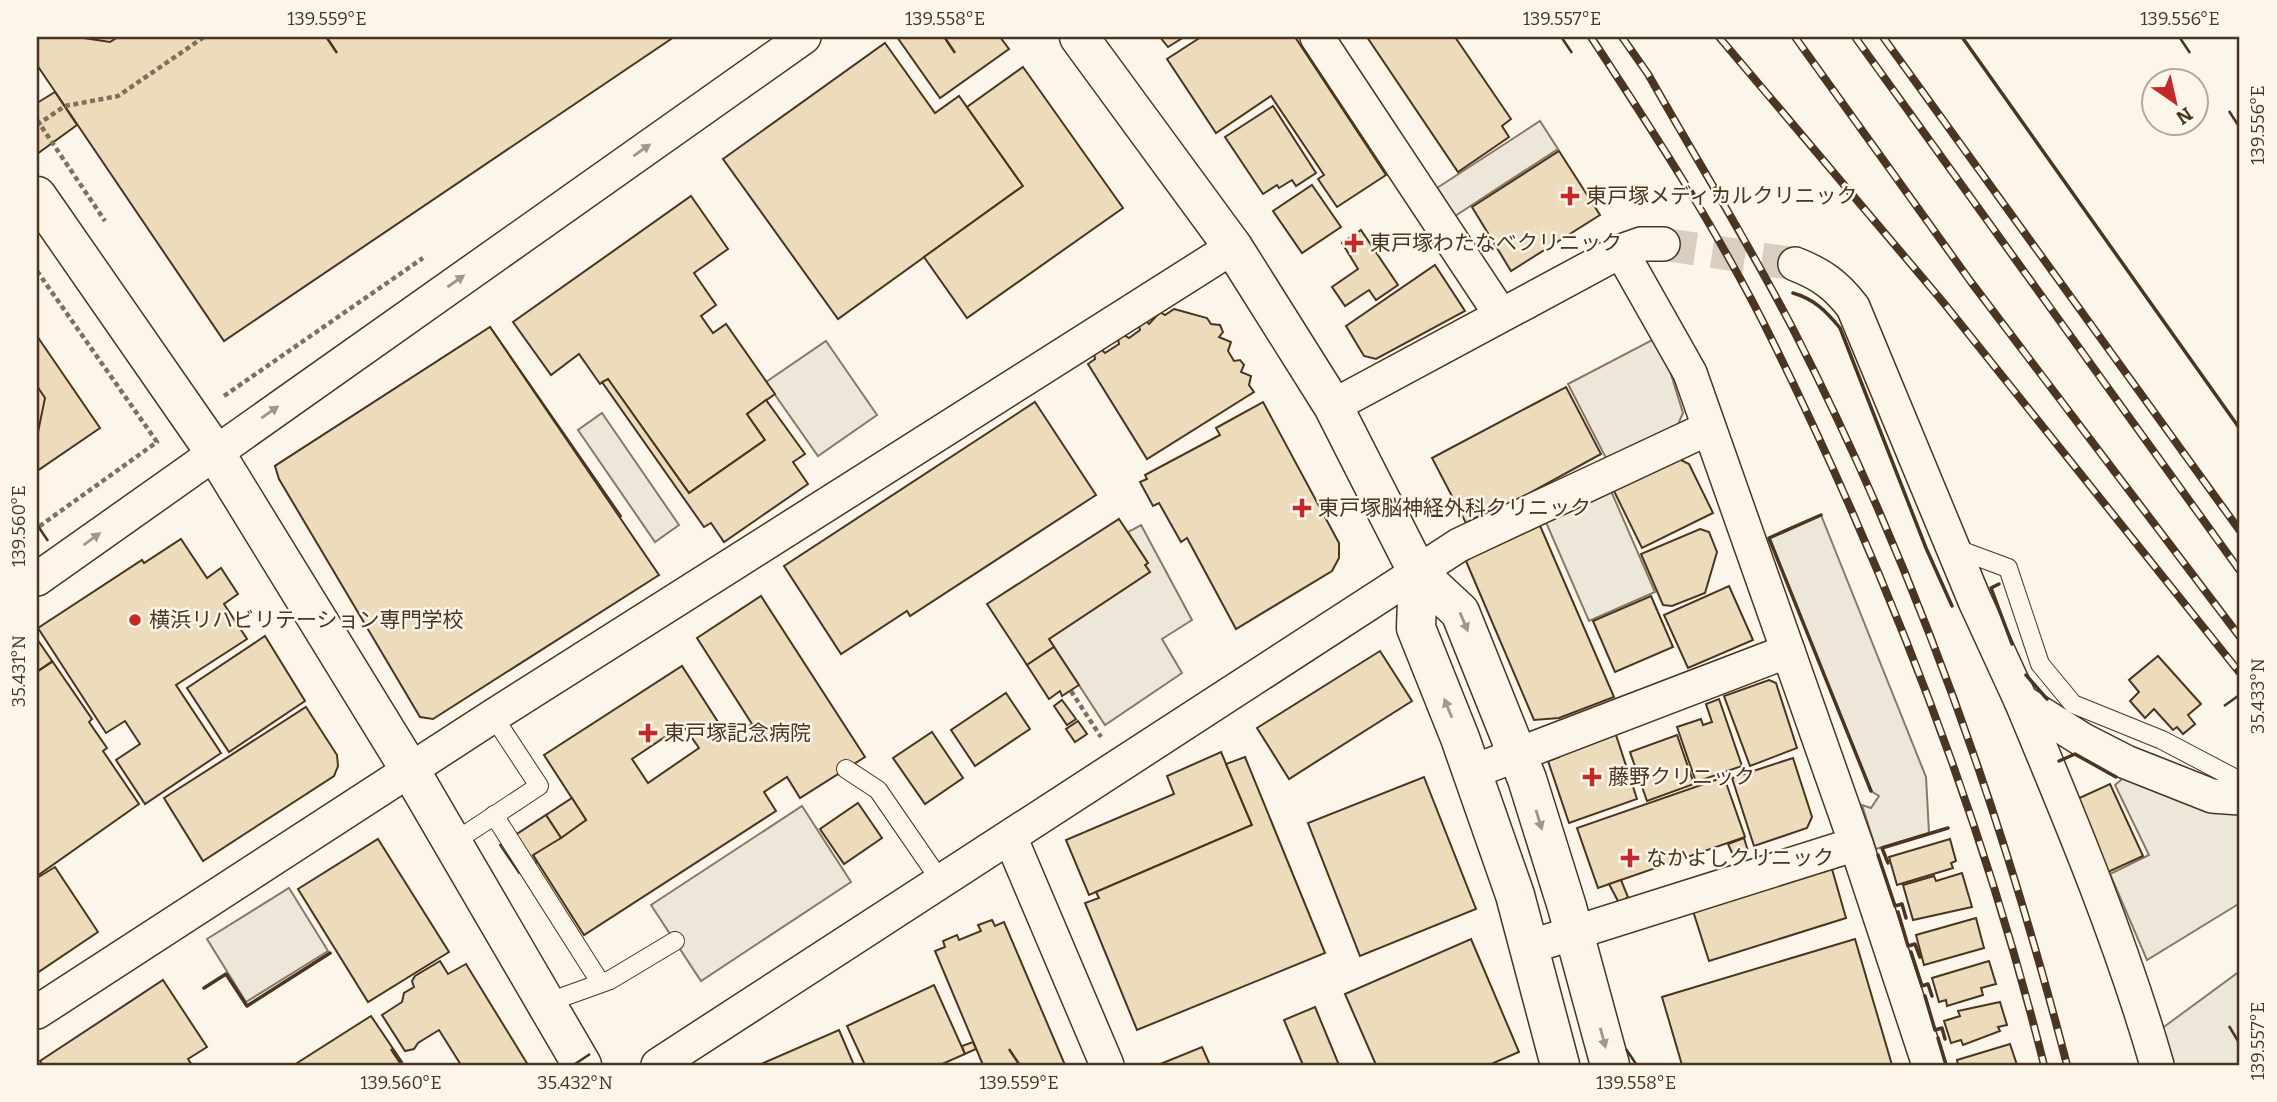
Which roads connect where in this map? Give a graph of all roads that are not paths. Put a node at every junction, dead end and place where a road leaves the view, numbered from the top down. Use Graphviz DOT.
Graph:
graph roads {
  1 [pos="804,37"];
  2 [pos="1079,37"];
  3 [pos="1317,37"];
  4 [pos="37,196"];
  5 [pos="1663,244"];
  6 [pos="1233,247"];
  7 [pos="1621,251"];
  8 [pos="1795,264"];
  9 [pos="1501,315"];
  10 [pos="1333,406"];
  11 [pos="1709,428"];
  12 [pos="214,451"];
  13 [pos="1952,547"];
  14 [pos="1418,573"];
  15 [pos="37,579"];
  16 [pos="1788,651"];
  17 [pos="2021,701"];
  18 [pos="494,716"];
  19 [pos="1517,755"];
  20 [pos="846,769"];
  21 [pos="410,770"];
  22 [pos="1472,772"];
  23 [pos="2240,781"];
  24 [pos="2240,798"];
  25 [pos="494,815"];
  26 [pos="1011,839"];
  27 [pos="451,844"];
  28 [pos="1856,844"];
  29 [pos="942,884"];
  30 [pos="1574,933"];
  31 [pos="675,941"];
  32 [pos="1529,947"];
  33 [pos="600,982"];
  34 [pos="546,1003"];
  35 [pos="37,1012"];
  36 [pos="582,1065"];
  37 [pos="658,1065"];
  38 [pos="1107,1065"];
  39 [pos="1560,1065"];
  40 [pos="1610,1065"];
  41 [pos="1929,1065"];
  42 [pos="2157,1065"];
  12 -- 1 [label="street, one-way"];
  2 -- 6 [label="street"];
  3 -- 9 [label="street"];
  4 -- 12 [label="street"];
  5 -- 7 [label="street"];
  6 -- 10 [label="street"];
  6 -- 18 [label="street"];
  7 -- 9 [label="street"];
  7 -- 11 [label="street"];
  8 -- 13 [label="street"];
  9 -- 10 [label="street"];
  10 -- 14 [label="street"];
  11 -- 14 [label="street"];
  11 -- 16 [label="street"];
  15 -- 12 [label="street, one-way"];
  12 -- 21 [label="street"];
  13 -- 17 [label="street"];
  13 -- 23 [label="lane"];
  14 -- 19 [label="street, one-way"];
  22 -- 14 [label="street, one-way"];
  14 -- 26 [label="street"];
  16 -- 19 [label="street"];
  16 -- 28 [label="street"];
  17 -- 24 [label="street"];
  17 -- 42 [label="street"];
  18 -- 21 [label="street"];
  18 -- 25 [label="lane"];
  19 -- 22 [label="street"];
  19 -- 30 [label="street, one-way"];
  20 -- 29 [label="lane"];
  21 -- 27 [label="street"];
  21 -- 35 [label="street"];
  22 -- 32 [label="street"];
  25 -- 27 [label="lane"];
  25 -- 33 [label="lane"];
  26 -- 29 [label="street"];
  26 -- 38 [label="street"];
  27 -- 34 [label="street"];
  28 -- 30 [label="street"];
  28 -- 41 [label="street"];
  29 -- 37 [label="street"];
  30 -- 32 [label="street"];
  30 -- 40 [label="street, one-way"];
  31 -- 33 [label="lane"];
  32 -- 39 [label="street"];
  33 -- 34 [label="lane"];
  34 -- 36 [label="street"];
}
